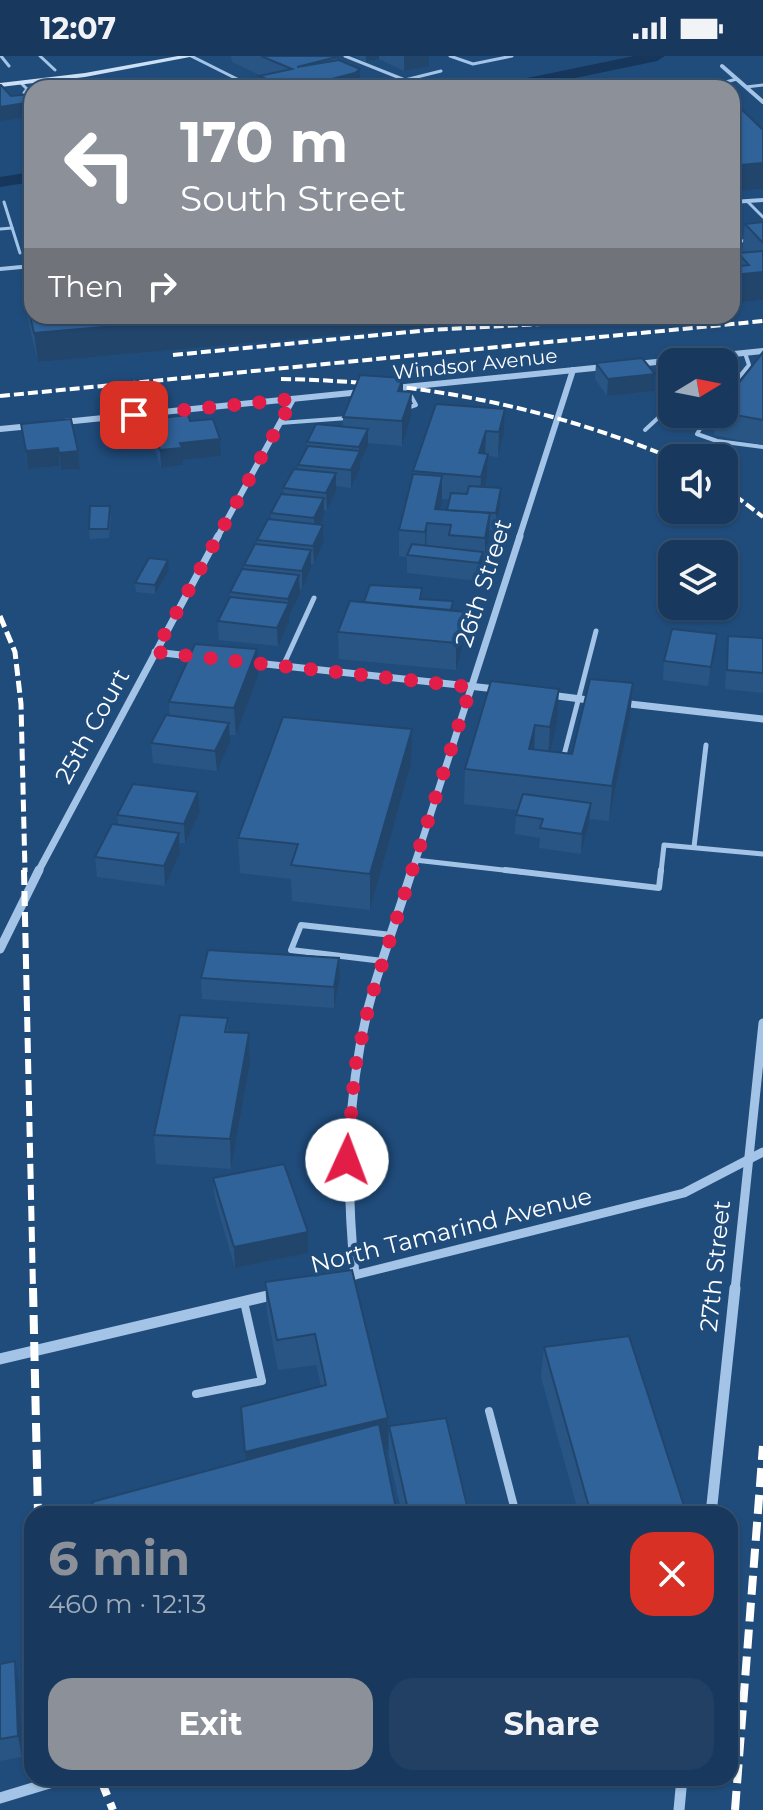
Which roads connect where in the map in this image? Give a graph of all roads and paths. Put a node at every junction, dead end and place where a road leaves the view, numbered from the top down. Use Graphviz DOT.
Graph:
graph roads {
  1 [pos="1,56"];
  2 [pos="51,56"];
  3 [pos="143,56"];
  4 [pos="191,56"];
  5 [pos="345,56"];
  6 [pos="450,56"];
  7 [pos="512,56"];
  8 [pos="41,57"];
  9 [pos="9,66"];
  10 [pos="722,66"];
  11 [pos="441,71"];
  12 [pos="55,74"];
  13 [pos="341,74"];
  14 [pos="0,77"];
  15 [pos="737,79"];
  16 [pos="32,80"];
  17 [pos="59,80"];
  18 [pos="239,80"];
  19 [pos="352,80"];
  20 [pos="733,80"];
  21 [pos="24,82"];
  22 [pos="740,82"];
  23 [pos="21,83"];
  24 [pos="0,85"];
  25 [pos="763,85"];
  26 [pos="24,86"];
  27 [pos="746,87"];
  28 [pos="763,102"];
  29 [pos="763,200"];
  30 [pos="740,201"];
  31 [pos="747,201"];
  32 [pos="4,202"];
  33 [pos="763,217"];
  34 [pos="12,228"];
  35 [pos="0,229"];
  36 [pos="763,239"];
  37 [pos="740,241"];
  38 [pos="20,253"];
  39 [pos="24,267"];
  40 [pos="0,269"];
  41 [pos="763,351"];
  42 [pos="745,353"];
  43 [pos="738,354"];
  44 [pos="658,363"];
  45 [pos="629,365"];
  46 [pos="614,366"];
  47 [pos="573,370"];
  48 [pos="738,378"];
  49 [pos="400,388"];
  50 [pos="385,389"];
  51 [pos="369,391"];
  52 [pos="293,399"];
  53 [pos="400,410"];
  54 [pos="353,417"];
  55 [pos="658,418"];
  56 [pos="57,423"];
  57 [pos="280,423"];
  58 [pos="43,424"];
  59 [pos="701,428"];
  60 [pos="0,429"];
  61 [pos="645,430"];
  62 [pos="763,447"];
  63 [pos="314,598"];
  64 [pos="596,631"];
  65 [pos="155,652"];
  66 [pos="212,658"];
  67 [pos="241,661"];
  68 [pos="283,666"];
  69 [pos="471,687"];
  70 [pos="507,691"];
  71 [pos="535,694"];
  72 [pos="578,699"];
  73 [pos="763,719"];
  74 [pos="706,745"];
  75 [pos="561,766"];
  76 [pos="694,847"];
  77 [pos="763,854"];
  78 [pos="415,860"];
  79 [pos="392,935"];
  80 [pos="0,949"];
  81 [pos="383,961"];
  82 [pos="763,1023"];
  83 [pos="763,1152"];
  84 [pos="748,1161"];
  85 [pos="355,1275"];
  86 [pos="341,1278"];
  87 [pos="286,1292"];
  88 [pos="244,1302"];
  89 [pos="0,1359"];
  90 [pos="196,1394"];
  91 [pos="489,1411"];
  92 [pos="514,1506"];
  93 [pos="712,1506"];
  94 [pos="40,1786"];
  95 [pos="681,1786"];
  96 [pos="0,1798"];
  97 [pos="679,1810"];
  1 -- 9 [label="lane"];
  2 -- 8 [label="lane"];
  3 -- 12 [label="main road"];
  4 -- 12 [label="main road"];
  4 -- 18 [label="lane"];
  5 -- 11 [label="lane"];
  6 -- 7 [label="lane"];
  8 -- 12 [label="lane"];
  10 -- 15 [label="street"];
  12 -- 14 [label="main road"];
  12 -- 16 [label="main road"];
  12 -- 17 [label="lane"];
  13 -- 19 [label="lane"];
  15 -- 20 [label="lane"];
  21 -- 23 [label="main road"];
  22 -- 27 [label="street"];
  23 -- 24 [label="main road"];
  23 -- 26 [label="lane"];
  25 -- 27 [label="lane"];
  27 -- 28 [label="street"];
  29 -- 31 [label="street"];
  30 -- 31 [label="street"];
  31 -- 33 [label="lane"];
  32 -- 34 [label="lane"];
  34 -- 35 [label="lane"];
  34 -- 38 [label="lane"];
  36 -- 37 [label="lane"];
  39 -- 40 [label="street"];
  41 -- 42 [label="street"];
  42 -- 43 [label="street"];
  42 -- 48 [label="lane"];
  44 -- 45 [label="street"];
  46 -- 47 [label="street, Windsor Avenue"];
  47 -- 49 [label="street, Windsor Avenue"];
  47 -- 69 [label="street, 26th Street"];
  49 -- 50 [label="street, Windsor Avenue"];
  49 -- 53 [label="lane"];
  51 -- 52 [label="street, Windsor Avenue"];
  52 -- 56 [label="street, Windsor Avenue"];
  52 -- 57 [label="street, 25th Court"];
  54 -- 57 [label="lane"];
  55 -- 61 [label="lane"];
  57 -- 65 [label="street, 25th Court"];
  58 -- 60 [label="street"];
  59 -- 62 [label="lane"];
  63 -- 68 [label="lane"];
  64 -- 72 [label="lane"];
  65 -- 66 [label="street"];
  65 -- 80 [label="street, 25th Court"];
  67 -- 68 [label="street"];
  68 -- 69 [label="street"];
  69 -- 70 [label="street"];
  69 -- 78 [label="street, 26th Street"];
  71 -- 72 [label="street"];
  72 -- 73 [label="street"];
  72 -- 75 [label="lane"];
  74 -- 76 [label="lane"];
  76 -- 77 [label="lane"];
  76 -- 78 [label="lane"];
  78 -- 79 [label="street, 26th Street"];
  79 -- 81 [label="street, 26th Street"];
  79 -- 81 [label="lane"];
  81 -- 85 [label="street, 26th Street"];
  82 -- 84 [label="street, 27th Street"];
  83 -- 84 [label="street, North Tamarind Avenue"];
  84 -- 85 [label="street, North Tamarind Avenue"];
  84 -- 93 [label="street, 27th Street"];
  85 -- 86 [label="street, North Tamarind Avenue"];
  87 -- 88 [label="street, North Tamarind Avenue"];
  88 -- 89 [label="street, North Tamarind Avenue"];
  88 -- 90 [label="lane"];
  91 -- 92 [label="lane"];
  94 -- 96 [label="street"];
  95 -- 97 [label="street"];
}
